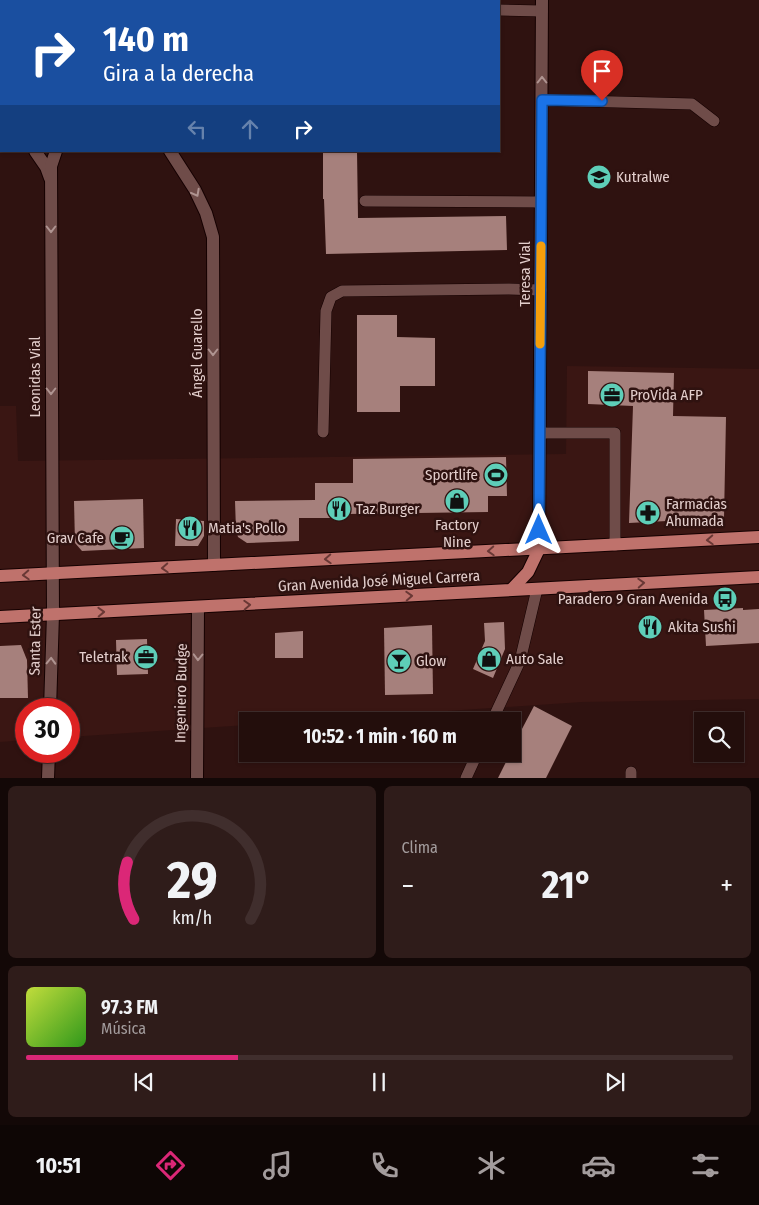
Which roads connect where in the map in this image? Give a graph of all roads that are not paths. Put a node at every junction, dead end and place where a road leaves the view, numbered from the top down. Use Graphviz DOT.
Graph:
graph roads {
  1 [pos="542,6"];
  2 [pos="500,10"];
  3 [pos="542,100"];
  4 [pos="714,121"];
  5 [pos="36,152"];
  6 [pos="56,152"];
  7 [pos="171,152"];
  8 [pos="51,180"];
  9 [pos="365,201"];
  10 [pos="541,202"];
  11 [pos="541,290"];
  12 [pos="323,432"];
  13 [pos="540,433"];
  14 [pos="759,537"];
  15 [pos="615,545"];
  16 [pos="539,549"];
  17 [pos="214,565"];
  18 [pos="52,574"];
  19 [pos="0,576"];
  20 [pos="759,578"];
  21 [pos="537,589"];
  22 [pos="510,590"];
  23 [pos="198,608"];
  24 [pos="53,614"];
  25 [pos="0,617"];
  26 [pos="50,698"];
  27 [pos="496,712"];
  28 [pos="473,762"];
  29 [pos="49,763"];
  30 [pos="48,778"];
  31 [pos="197,778"];
  32 [pos="466,778"];
  1 -- 2 [label="lane"];
  3 -- 1 [label="street, Teresa Vial, one-way"];
  3 -- 4 [label="lane"];
  3 -- 10 [label="street, Teresa Vial"];
  5 -- 8 [label="street, Leonidas Vial"];
  6 -- 8 [label="street, Leonidas Vial"];
  7 -- 17 [label="street, Ángel Guarello, one-way"];
  8 -- 18 [label="street, Leonidas Vial, one-way"];
  9 -- 10 [label="lane"];
  10 -- 11 [label="street, Teresa Vial"];
  11 -- 12 [label="lane"];
  11 -- 13 [label="street, Teresa Vial"];
  13 -- 15 [label="lane"];
  13 -- 16 [label="street, Teresa Vial"];
  14 -- 15 [label="main road, Gran Avenida José Miguel Carrera, one-way"];
  15 -- 16 [label="main road, Gran Avenida José Miguel Carrera"];
  16 -- 17 [label="main road, Gran Avenida José Miguel Carrera, one-way"];
  16 -- 22 [label="main road"];
  17 -- 18 [label="main road, Gran Avenida José Miguel Carrera, one-way"];
  18 -- 19 [label="main road, Gran Avenida José Miguel Carrera, one-way"];
  18 -- 24 [label="street, Santa Ester"];
  21 -- 20 [label="main road, Gran Avenida José Miguel Carrera, one-way"];
  21 -- 22 [label="main road, Gran Avenida José Miguel Carrera"];
  21 -- 27 [label="lane"];
  23 -- 22 [label="main road, Gran Avenida José Miguel Carrera, one-way"];
  24 -- 23 [label="main road, Gran Avenida José Miguel Carrera, one-way"];
  23 -- 31 [label="street, Ingeniero Budge, one-way"];
  24 -- 25 [label="main road, Gran Avenida José Miguel Carrera"];
  26 -- 24 [label="street, Santa Ester, one-way"];
  28 -- 32 [label="lane"];
  29 -- 30 [label="street"];
}
